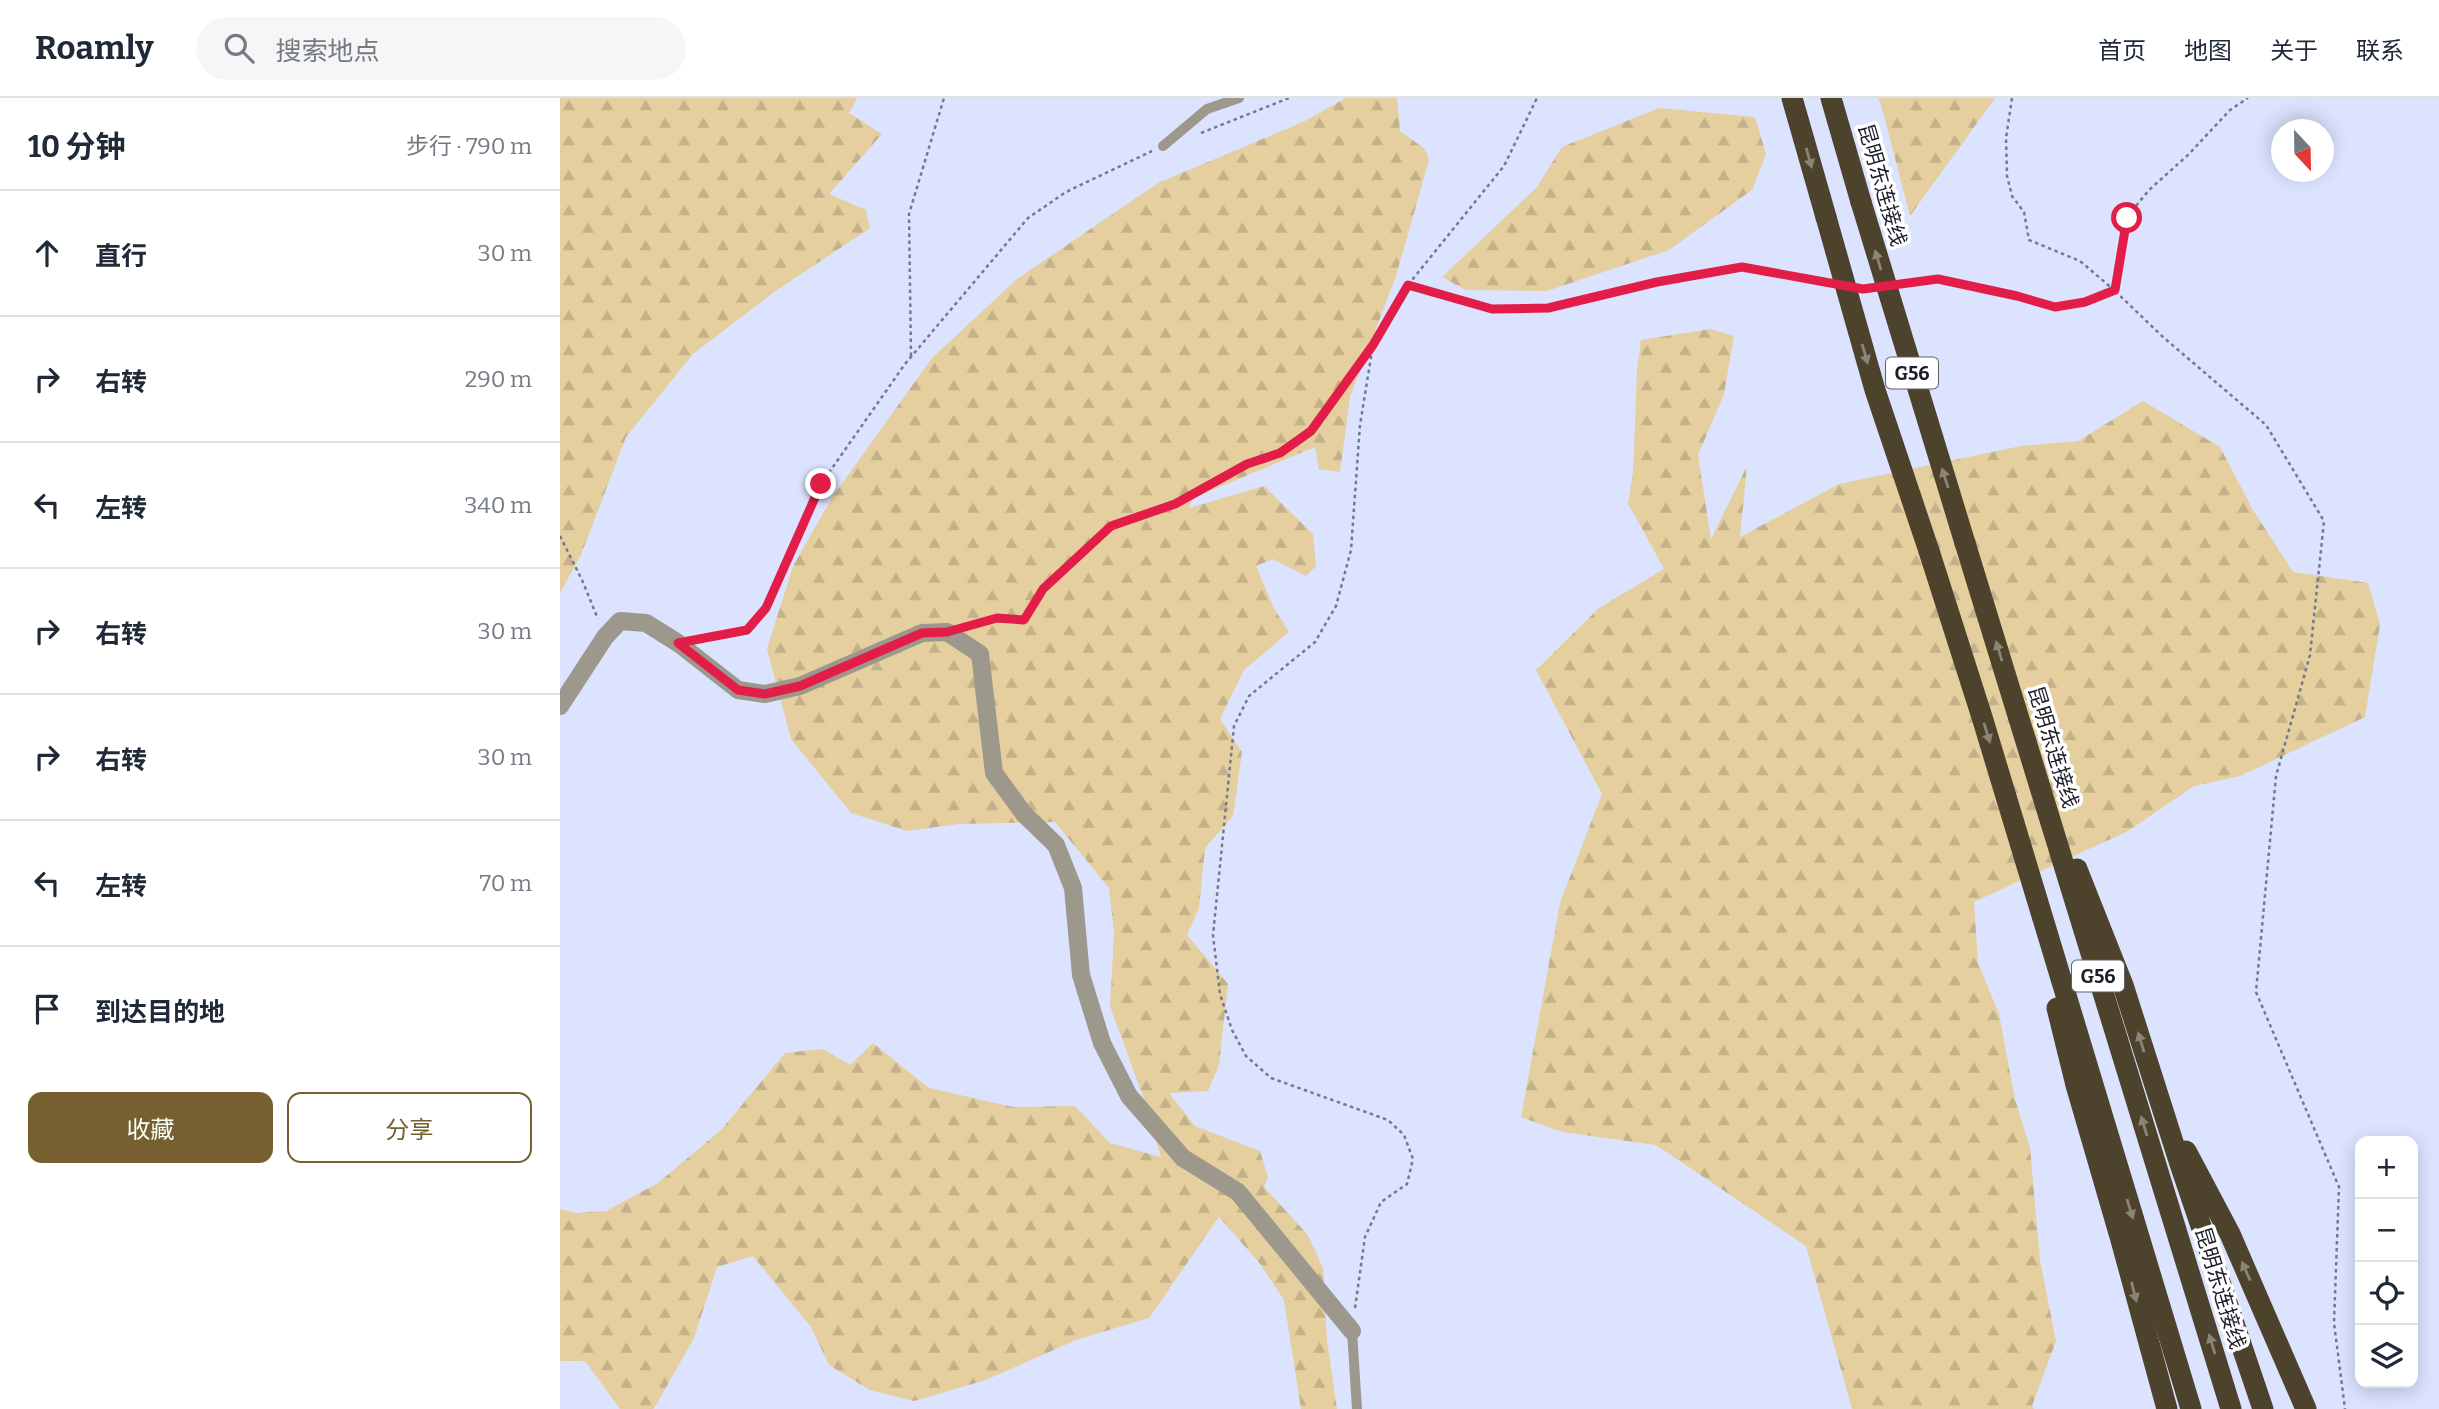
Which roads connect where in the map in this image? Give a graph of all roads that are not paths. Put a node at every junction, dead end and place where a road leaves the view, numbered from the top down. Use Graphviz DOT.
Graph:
graph roads {
  1 [pos="1239,98"];
  2 [pos="1792,98"];
  3 [pos="1831,98"];
  4 [pos="1163,146"];
  5 [pos="2013,699"];
  6 [pos="560,706"];
  7 [pos="2021,846"];
  8 [pos="2155,1084"];
  9 [pos="1352,1331"];
  10 [pos="2304,1405"];
  11 [pos="1357,1409"];
  12 [pos="2167,1409"];
  13 [pos="2192,1409"];
  14 [pos="2231,1409"];
  15 [pos="2263,1409"];
  1 -- 4 [label="lane"];
  2 -- 7 [label="highway, G56, one-way, bridge"];
  5 -- 3 [label="highway, 昆明东连接线 / G56, one-way, bridge"];
  8 -- 5 [label="highway, one-way"];
  14 -- 5 [label="highway, 昆明东连接线 / G56, one-way"];
  6 -- 9 [label="street"];
  7 -- 12 [label="highway, one-way"];
  7 -- 13 [label="highway, G56, one-way"];
  10 -- 8 [label="highway, one-way"];
  8 -- 15 [label="highway"];
  9 -- 11 [label="lane"];
}
